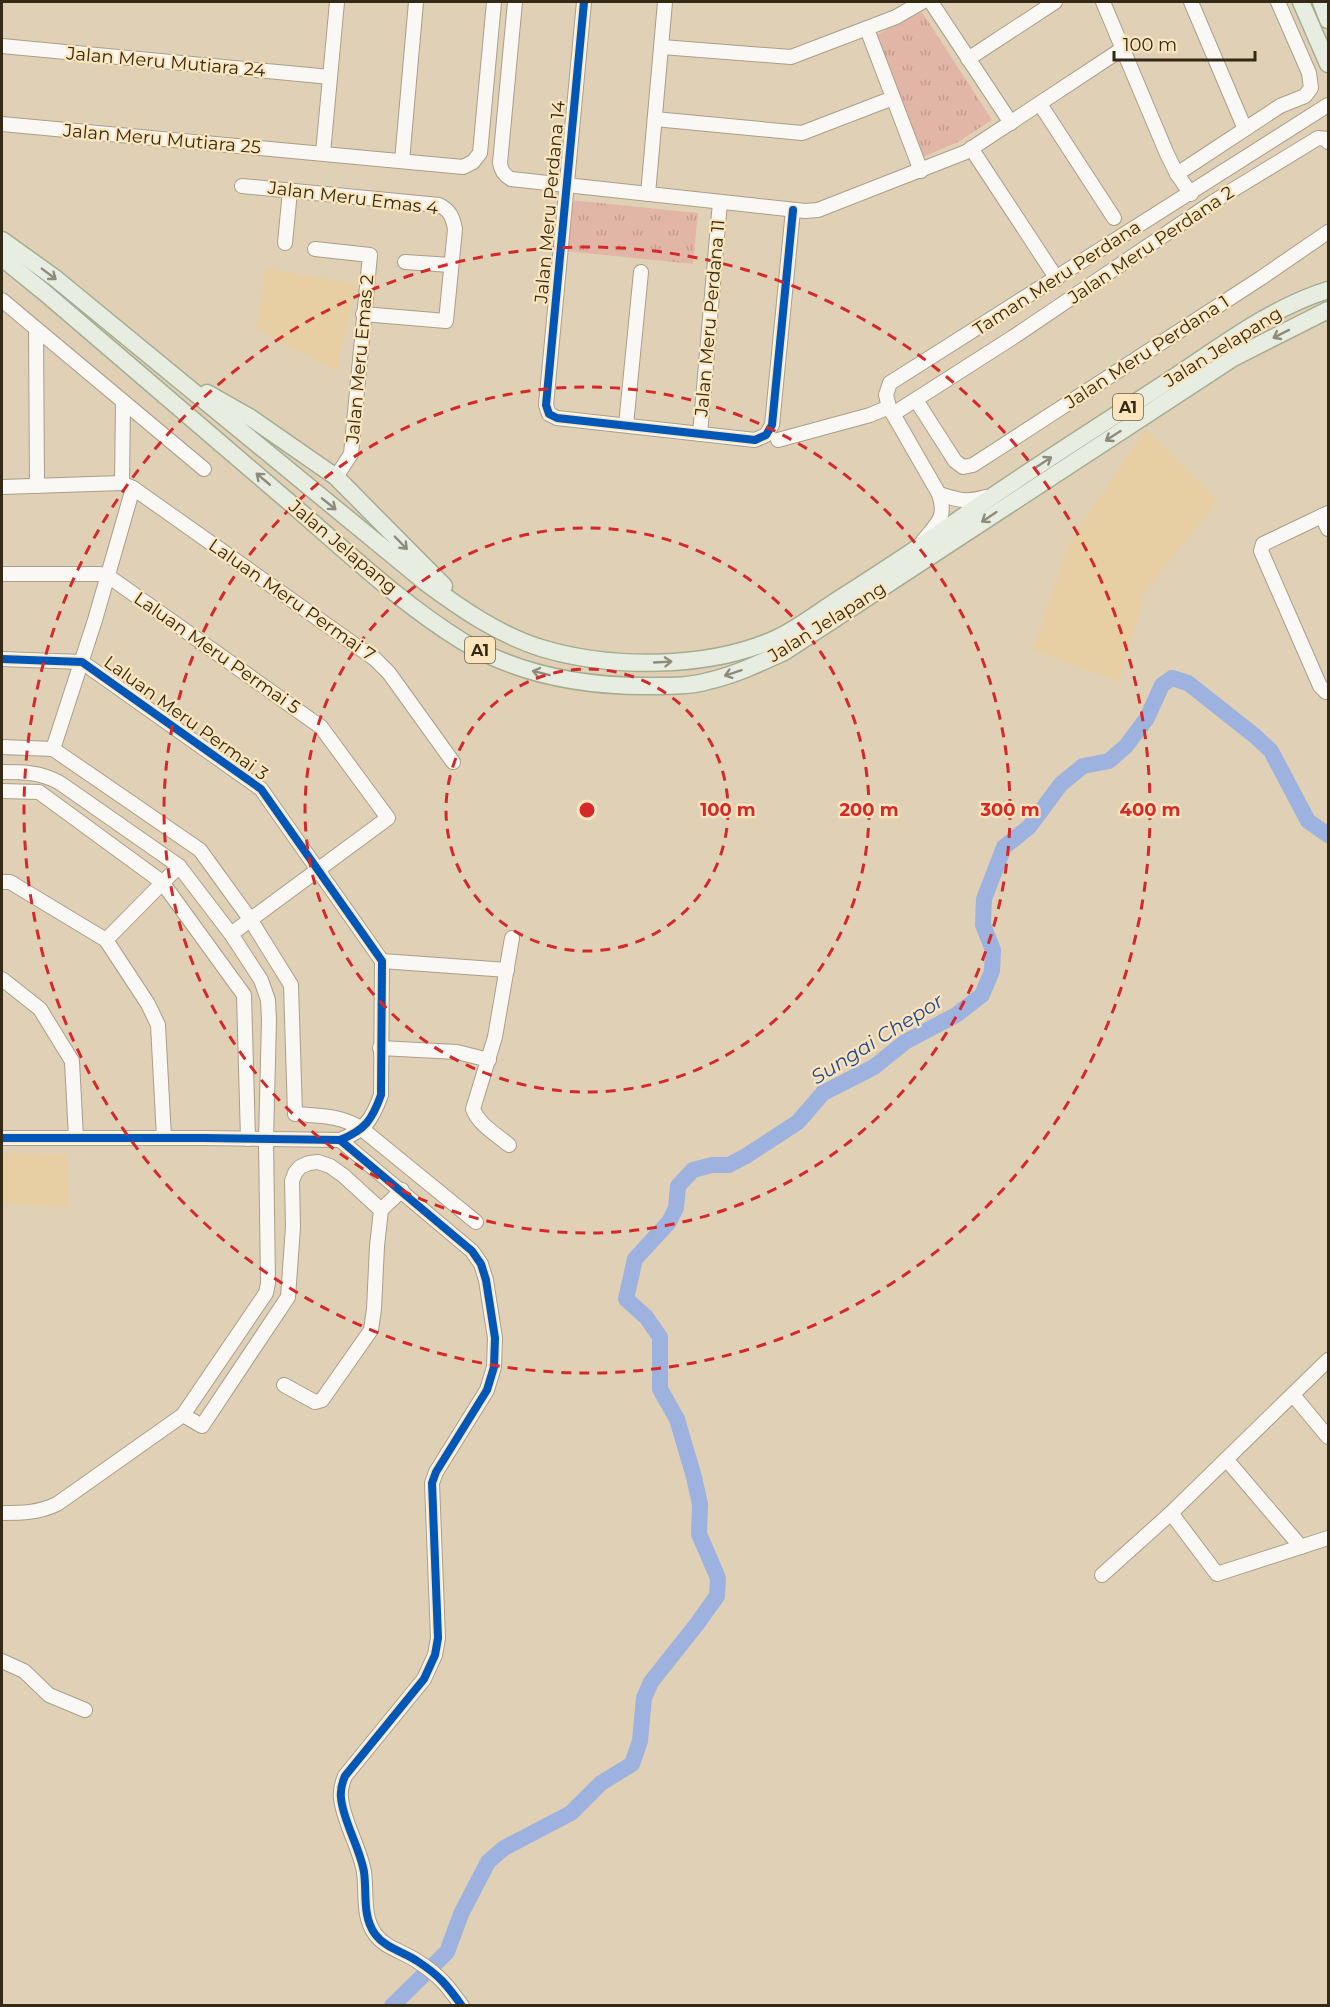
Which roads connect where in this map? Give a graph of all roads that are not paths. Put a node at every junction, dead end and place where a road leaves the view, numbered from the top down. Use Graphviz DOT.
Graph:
graph roads {
  1 [pos="337,2"];
  2 [pos="417,2"];
  3 [pos="494,2"];
  4 [pos="515,2"];
  5 [pos="584,2"];
  6 [pos="665,2"];
  7 [pos="922,2"];
  8 [pos="931,2"];
  9 [pos="1055,2"];
  10 [pos="1102,2"];
  11 [pos="1191,2"];
  12 [pos="1278,2"];
  13 [pos="1302,2"];
  14 [pos="1321,2"];
  15 [pos="1329,20"];
  16 [pos="867,29"];
  17 [pos="2,46"];
  18 [pos="662,46"];
  19 [pos="1122,49"];
  20 [pos="968,59"];
  21 [pos="1329,63"];
  22 [pos="330,77"];
  23 [pos="893,98"];
  24 [pos="1040,104"];
  25 [pos="1329,105"];
  26 [pos="655,119"];
  27 [pos="1011,123"];
  28 [pos="2,124"];
  29 [pos="1245,129"];
  30 [pos="1329,142"];
  31 [pos="971,148"];
  32 [pos="323,153"];
  33 [pos="402,161"];
  34 [pos="921,171"];
  35 [pos="1177,174"];
  36 [pos="567,185"];
  37 [pos="242,186"];
  38 [pos="290,191"];
  39 [pos="648,194"];
  40 [pos="1191,194"];
  41 [pos="720,202"];
  42 [pos="793,210"];
  43 [pos="1114,218"];
  44 [pos="1329,232"];
  45 [pos="2,240"];
  46 [pos="285,243"];
  47 [pos="315,249"];
  48 [pos="1101,249"];
  49 [pos="2,258"];
  50 [pos="405,262"];
  51 [pos="451,265"];
  52 [pos="1114,270"];
  53 [pos="641,272"];
  54 [pos="1057,279"];
  55 [pos="1329,290"];
  56 [pos="2,300"];
  57 [pos="1329,310"];
  58 [pos="363,314"];
  59 [pos="36,329"];
  60 [pos="170,372"];
  61 [pos="916,400"];
  62 [pos="123,402"];
  63 [pos="891,411"];
  64 [pos="626,425"];
  65 [pos="700,434"];
  66 [pos="778,440"];
  67 [pos="204,469"];
  68 [pos="336,477"];
  69 [pos="127,485"];
  70 [pos="38,486"];
  71 [pos="2,487"];
  72 [pos="939,494"];
  73 [pos="996,494"];
  74 [pos="1325,514"];
  75 [pos="1329,530"];
  76 [pos="916,549"];
  77 [pos="2,574"];
  78 [pos="108,576"];
  79 [pos="491,625"];
  80 [pos="2,659"];
  81 [pos="82,662"];
  82 [pos="1329,692"];
  83 [pos="2,747"];
  84 [pos="53,749"];
  85 [pos="453,762"];
  86 [pos="2,772"];
  87 [pos="2,791"];
  88 [pos="179,866"];
  89 [pos="318,869"];
  90 [pos="2,882"];
  91 [pos="162,882"];
  92 [pos="250,920"];
  93 [pos="231,934"];
  94 [pos="512,938"];
  95 [pos="106,940"];
  96 [pos="382,961"];
  97 [pos="507,970"];
  98 [pos="2,979"];
  99 [pos="380,1048"];
  100 [pos="489,1060"];
  101 [pos="362,1129"];
  102 [pos="2,1138"];
  103 [pos="76,1138"];
  104 [pos="164,1138"];
  105 [pos="248,1139"];
  106 [pos="266,1140"];
  107 [pos="340,1140"];
  108 [pos="509,1145"];
  109 [pos="402,1190"];
  110 [pos="381,1210"];
  111 [pos="476,1222"];
  112 [pos="1329,1360"];
  113 [pos="284,1386"];
  114 [pos="1293,1395"];
  115 [pos="183,1415"];
  116 [pos="1329,1437"];
  117 [pos="1226,1459"];
  118 [pos="2,1513"];
  119 [pos="1171,1513"];
  120 [pos="1329,1538"];
  121 [pos="1301,1547"];
  122 [pos="1102,1575"];
  123 [pos="2,1661"];
  124 [pos="85,1710"];
  125 [pos="462,2006"];
  1 -- 22 [label="street"];
  2 -- 33 [label="street"];
  3 -- 33 [label="street, Jalan Meru Mutiara 25"];
  4 -- 36 [label="street"];
  5 -- 36 [label="street, Jalan Meru Perdana 14"];
  6 -- 18 [label="street"];
  7 -- 16 [label="street"];
  8 -- 20 [label="street"];
  9 -- 20 [label="street"];
  10 -- 19 [label="street"];
  11 -- 29 [label="street"];
  12 -- 29 [label="street"];
  13 -- 21 [label="main road"];
  14 -- 15 [label="main road"];
  16 -- 18 [label="street"];
  16 -- 23 [label="street"];
  17 -- 22 [label="street, Jalan Meru Mutiara 24"];
  18 -- 26 [label="street"];
  19 -- 24 [label="street"];
  19 -- 35 [label="street"];
  20 -- 27 [label="street"];
  22 -- 32 [label="street"];
  23 -- 26 [label="street"];
  23 -- 34 [label="street"];
  24 -- 27 [label="street"];
  24 -- 43 [label="street"];
  25 -- 40 [label="street, Taman Meru Perdana"];
  26 -- 39 [label="street"];
  27 -- 31 [label="street"];
  28 -- 32 [label="street, Jalan Meru Mutiara 25"];
  29 -- 35 [label="street"];
  30 -- 52 [label="street, Jalan Meru Perdana 2"];
  31 -- 34 [label="street"];
  31 -- 54 [label="street"];
  32 -- 33 [label="street, Jalan Meru Mutiara 25"];
  34 -- 42 [label="street"];
  35 -- 40 [label="street"];
  36 -- 39 [label="street"];
  36 -- 64 [label="street, Jalan Meru Perdana 14"];
  37 -- 38 [label="street, Jalan Meru Emas 4"];
  38 -- 46 [label="street"];
  38 -- 51 [label="street, Jalan Meru Emas 4"];
  39 -- 41 [label="street"];
  40 -- 48 [label="street, Taman Meru Perdana"];
  41 -- 42 [label="street"];
  41 -- 65 [label="street, Jalan Meru Perdana 11"];
  42 -- 65 [label="street"];
  44 -- 61 [label="street, Jalan Meru Perdana 1"];
  45 -- 60 [label="main road, Jalan Jelapang / A1, one-way"];
  47 -- 58 [label="street, Jalan Meru Emas 2"];
  48 -- 52 [label="street"];
  48 -- 54 [label="street, Taman Meru Perdana"];
  57 -- 49 [label="main road, Jalan Jelapang / A1, one-way"];
  50 -- 51 [label="street"];
  51 -- 58 [label="street, Jalan Meru Emas 4"];
  52 -- 61 [label="street, Jalan Meru Perdana 2"];
  53 -- 64 [label="street"];
  54 -- 63 [label="street, Taman Meru Perdana"];
  73 -- 55 [label="main road, Jalan Jelapang / A1, one-way"];
  56 -- 59 [label="street"];
  58 -- 68 [label="street, Jalan Meru Emas 2"];
  59 -- 62 [label="street"];
  59 -- 70 [label="street"];
  60 -- 68 [label="main road"];
  60 -- 79 [label="main road, Jalan Jelapang / A1, one-way"];
  61 -- 63 [label="street, Jalan Meru Perdana 2"];
  62 -- 67 [label="street"];
  62 -- 69 [label="street"];
  63 -- 66 [label="street, Jalan Meru Perdana 2"];
  63 -- 72 [label="street"];
  64 -- 65 [label="street"];
  68 -- 79 [label="main road, one-way"];
  69 -- 70 [label="street"];
  69 -- 78 [label="street"];
  69 -- 85 [label="street, Laluan Meru Permai 7"];
  70 -- 71 [label="street"];
  72 -- 73 [label="street"];
  72 -- 76 [label="street"];
  73 -- 76 [label="main road, Jalan Jelapang / A1"];
  74 -- 75 [label="street"];
  74 -- 82 [label="street"];
  79 -- 76 [label="main road, Jalan Jelapang / A1, one-way"];
  77 -- 78 [label="street"];
  78 -- 81 [label="street"];
  78 -- 89 [label="street, Laluan Meru Permai 5"];
  80 -- 81 [label="street, Laluan Meru Permai 3"];
  81 -- 84 [label="street"];
  81 -- 89 [label="street, Laluan Meru Permai 3"];
  83 -- 84 [label="street"];
  84 -- 92 [label="street"];
  86 -- 88 [label="street"];
  87 -- 91 [label="street"];
  88 -- 91 [label="street"];
  88 -- 93 [label="street"];
  89 -- 92 [label="street"];
  89 -- 96 [label="street, Laluan Meru Permai 3"];
  90 -- 95 [label="street"];
  91 -- 95 [label="street"];
  91 -- 105 [label="street"];
  92 -- 93 [label="street"];
  92 -- 101 [label="street"];
  93 -- 106 [label="street"];
  94 -- 97 [label="street"];
  95 -- 104 [label="street"];
  96 -- 97 [label="street"];
  96 -- 99 [label="street"];
  97 -- 100 [label="street"];
  98 -- 103 [label="street"];
  99 -- 100 [label="street"];
  99 -- 101 [label="street"];
  100 -- 108 [label="street"];
  101 -- 107 [label="street"];
  101 -- 111 [label="street"];
  102 -- 103 [label="street"];
  103 -- 104 [label="street"];
  104 -- 105 [label="street"];
  105 -- 106 [label="street"];
  106 -- 107 [label="street"];
  106 -- 115 [label="street"];
  107 -- 109 [label="street"];
  109 -- 110 [label="street"];
  109 -- 125 [label="street"];
  110 -- 113 [label="street"];
  110 -- 115 [label="street"];
  112 -- 114 [label="street"];
  114 -- 116 [label="street"];
  114 -- 117 [label="street"];
  115 -- 118 [label="street"];
  117 -- 119 [label="street"];
  117 -- 121 [label="street"];
  119 -- 121 [label="street"];
  119 -- 122 [label="street"];
  120 -- 121 [label="street"];
  123 -- 124 [label="street"];
}
